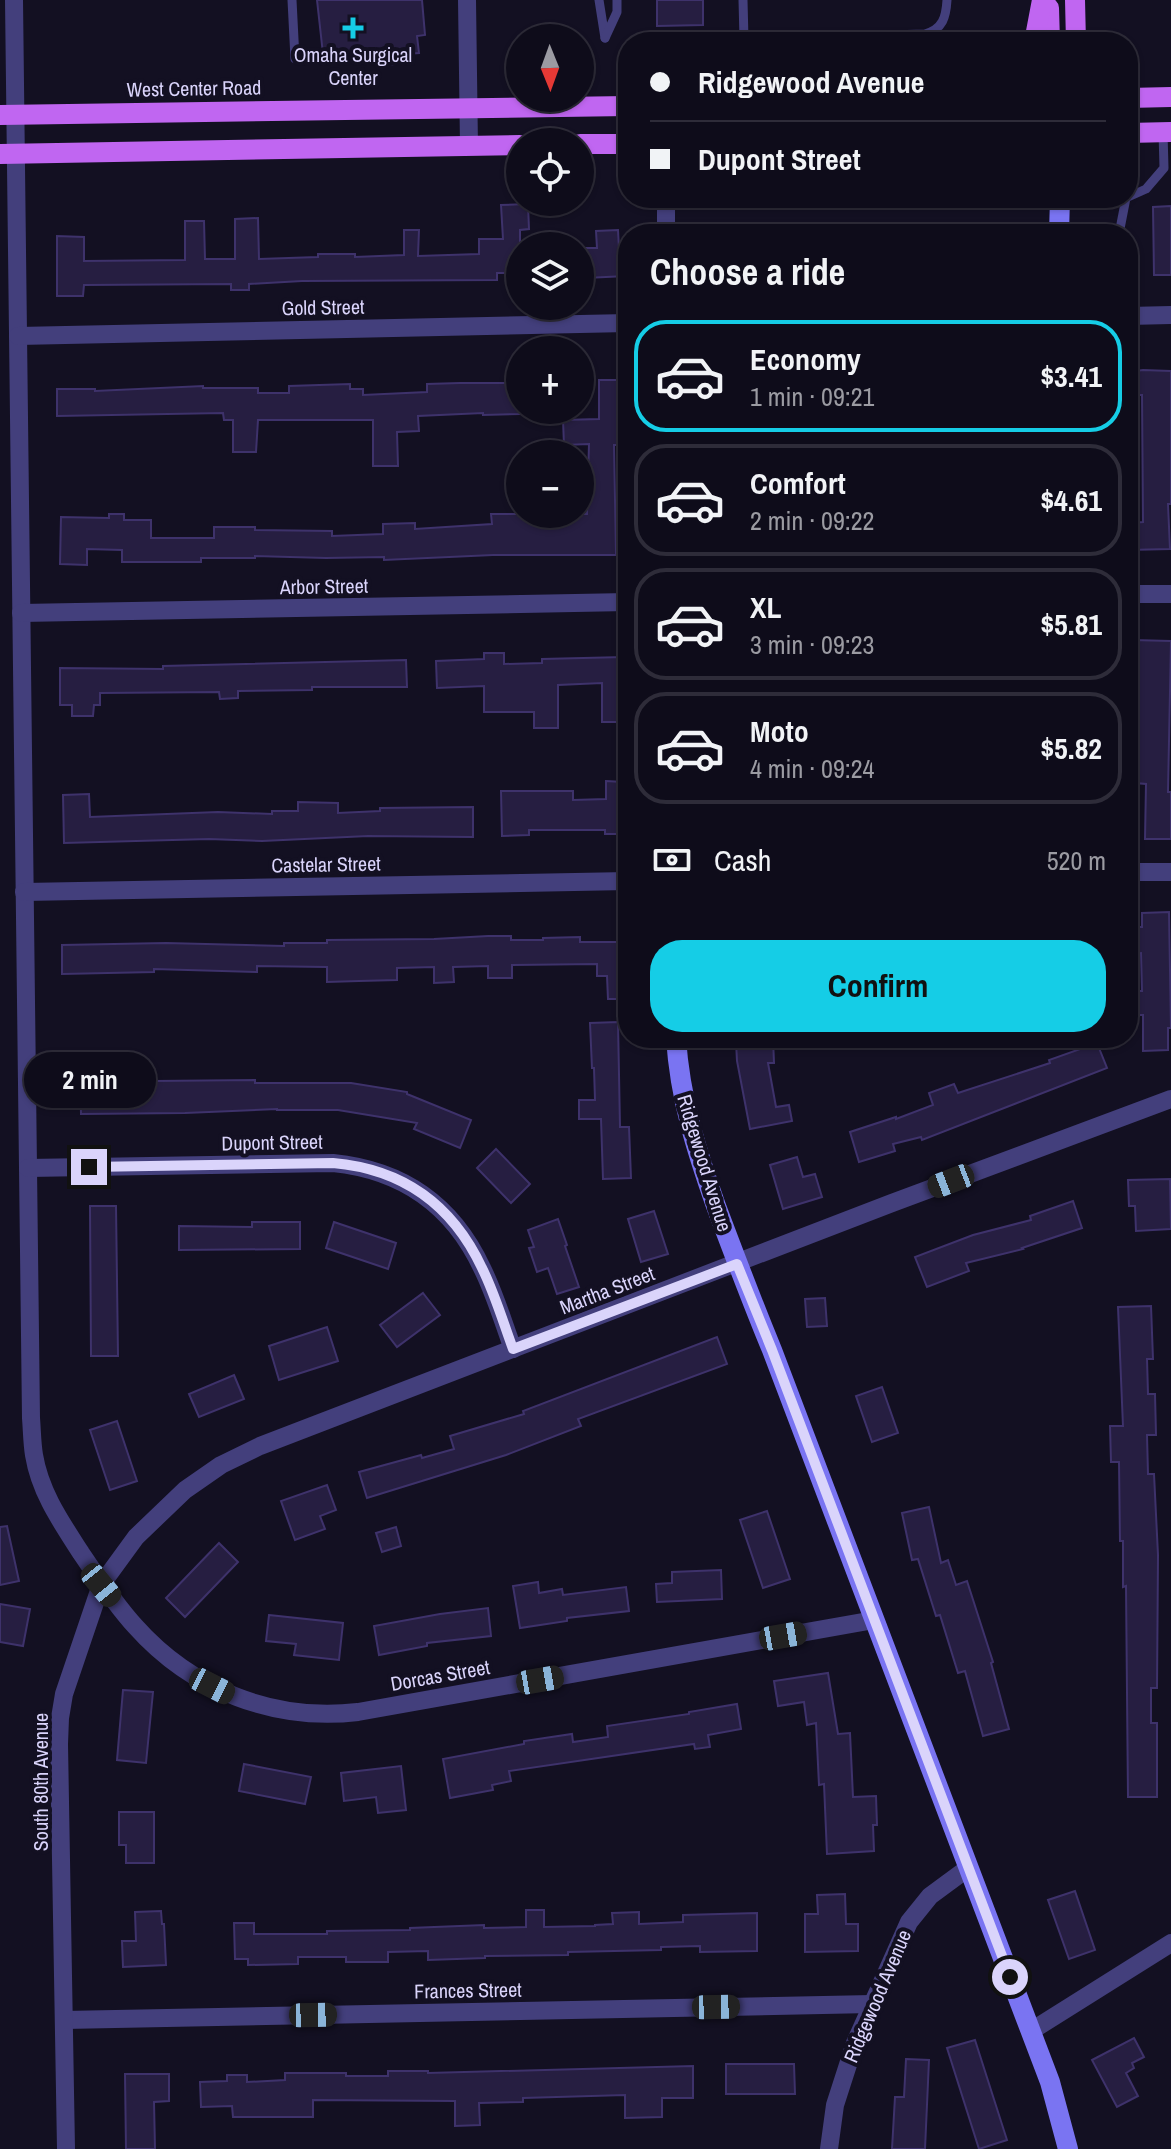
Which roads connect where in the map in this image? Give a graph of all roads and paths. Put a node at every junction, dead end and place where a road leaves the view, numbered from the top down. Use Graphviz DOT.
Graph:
graph roads {
  1 [pos="14,0"];
  2 [pos="292,0"];
  3 [pos="467,0"];
  4 [pos="599,0"];
  5 [pos="606,0"];
  6 [pos="617,0"];
  7 [pos="743,0"];
  8 [pos="947,0"];
  9 [pos="1042,0"];
  10 [pos="1049,0"];
  11 [pos="1075,0"];
  12 [pos="744,32"];
  13 [pos="932,32"];
  14 [pos="1036,32"];
  15 [pos="1050,32"];
  16 [pos="1076,32"];
  17 [pos="605,38"];
  18 [pos="295,59"];
  19 [pos="1171,97"];
  20 [pos="1138,98"];
  21 [pos="618,106"];
  22 [pos="469,109"];
  23 [pos="8,115"];
  24 [pos="1167,132"];
  25 [pos="1138,133"];
  26 [pos="594,144"];
  27 [pos="618,144"];
  28 [pos="506,145"];
  29 [pos="469,146"];
  30 [pos="8,154"];
  31 [pos="1168,168"];
  32 [pos="1138,192"];
  33 [pos="1171,315"];
  34 [pos="1138,316"];
  35 [pos="618,323"];
  36 [pos="18,336"];
  37 [pos="1138,594"];
  38 [pos="1171,594"];
  39 [pos="618,602"];
  40 [pos="21,613"];
  41 [pos="1138,872"];
  42 [pos="1171,872"];
  43 [pos="618,881"];
  44 [pos="24,892"];
  45 [pos="677,1048"];
  46 [pos="1171,1099"];
  47 [pos="28,1168"];
  48 [pos="737,1264"];
  49 [pos="513,1349"];
  50 [pos="101,1585"];
  51 [pos="874,1620"];
  52 [pos="968,1868"];
  53 [pos="1171,1943"];
  54 [pos="872,2004"];
  55 [pos="64,2020"];
  56 [pos="1031,2031"];
  57 [pos="66,2149"];
  58 [pos="829,2149"];
  59 [pos="1068,2149"];
  1 -- 23 [label="street"];
  2 -- 18 [label="lane"];
  3 -- 22 [label="street"];
  4 -- 17 [label="lane"];
  5 -- 17 [label="lane"];
  6 -- 17 [label="lane"];
  7 -- 12 [label="lane"];
  8 -- 13 [label="lane"];
  9 -- 14 [label="main road"];
  10 -- 15 [label="main road"];
  11 -- 16 [label="main road"];
  19 -- 20 [label="main road"];
  21 -- 22 [label="main road, West Center Road"];
  22 -- 23 [label="main road, West Center Road"];
  22 -- 29 [label="street"];
  23 -- 30 [label="street"];
  24 -- 25 [label="main road"];
  24 -- 31 [label="lane"];
  26 -- 27 [label="main road"];
  28 -- 29 [label="main road"];
  29 -- 30 [label="main road"];
  30 -- 36 [label="street"];
  31 -- 32 [label="lane"];
  33 -- 34 [label="street"];
  35 -- 36 [label="street, Gold Street"];
  36 -- 40 [label="street"];
  37 -- 38 [label="street"];
  39 -- 40 [label="street, Arbor Street"];
  40 -- 44 [label="street"];
  41 -- 42 [label="street"];
  43 -- 44 [label="street, Castelar Street"];
  44 -- 47 [label="street"];
  45 -- 48 [label="main road, Ridgewood Avenue"];
  46 -- 48 [label="street, Martha Street"];
  47 -- 49 [label="street, Dupont Street"];
  47 -- 50 [label="street"];
  48 -- 49 [label="street, Martha Street"];
  48 -- 51 [label="main road, Ridgewood Avenue"];
  49 -- 50 [label="street, Martha Street"];
  50 -- 51 [label="street, Dorcas Street"];
  50 -- 55 [label="street, South 80th Avenue"];
  51 -- 52 [label="main road, Ridgewood Avenue"];
  52 -- 54 [label="street, Ridgewood Avenue"];
  52 -- 56 [label="main road, Ridgewood Avenue"];
  53 -- 56 [label="street"];
  54 -- 55 [label="street, Frances Street"];
  54 -- 58 [label="street, Ridgewood Avenue"];
  55 -- 57 [label="street, South 80th Avenue"];
  56 -- 59 [label="main road, Ridgewood Avenue"];
}
